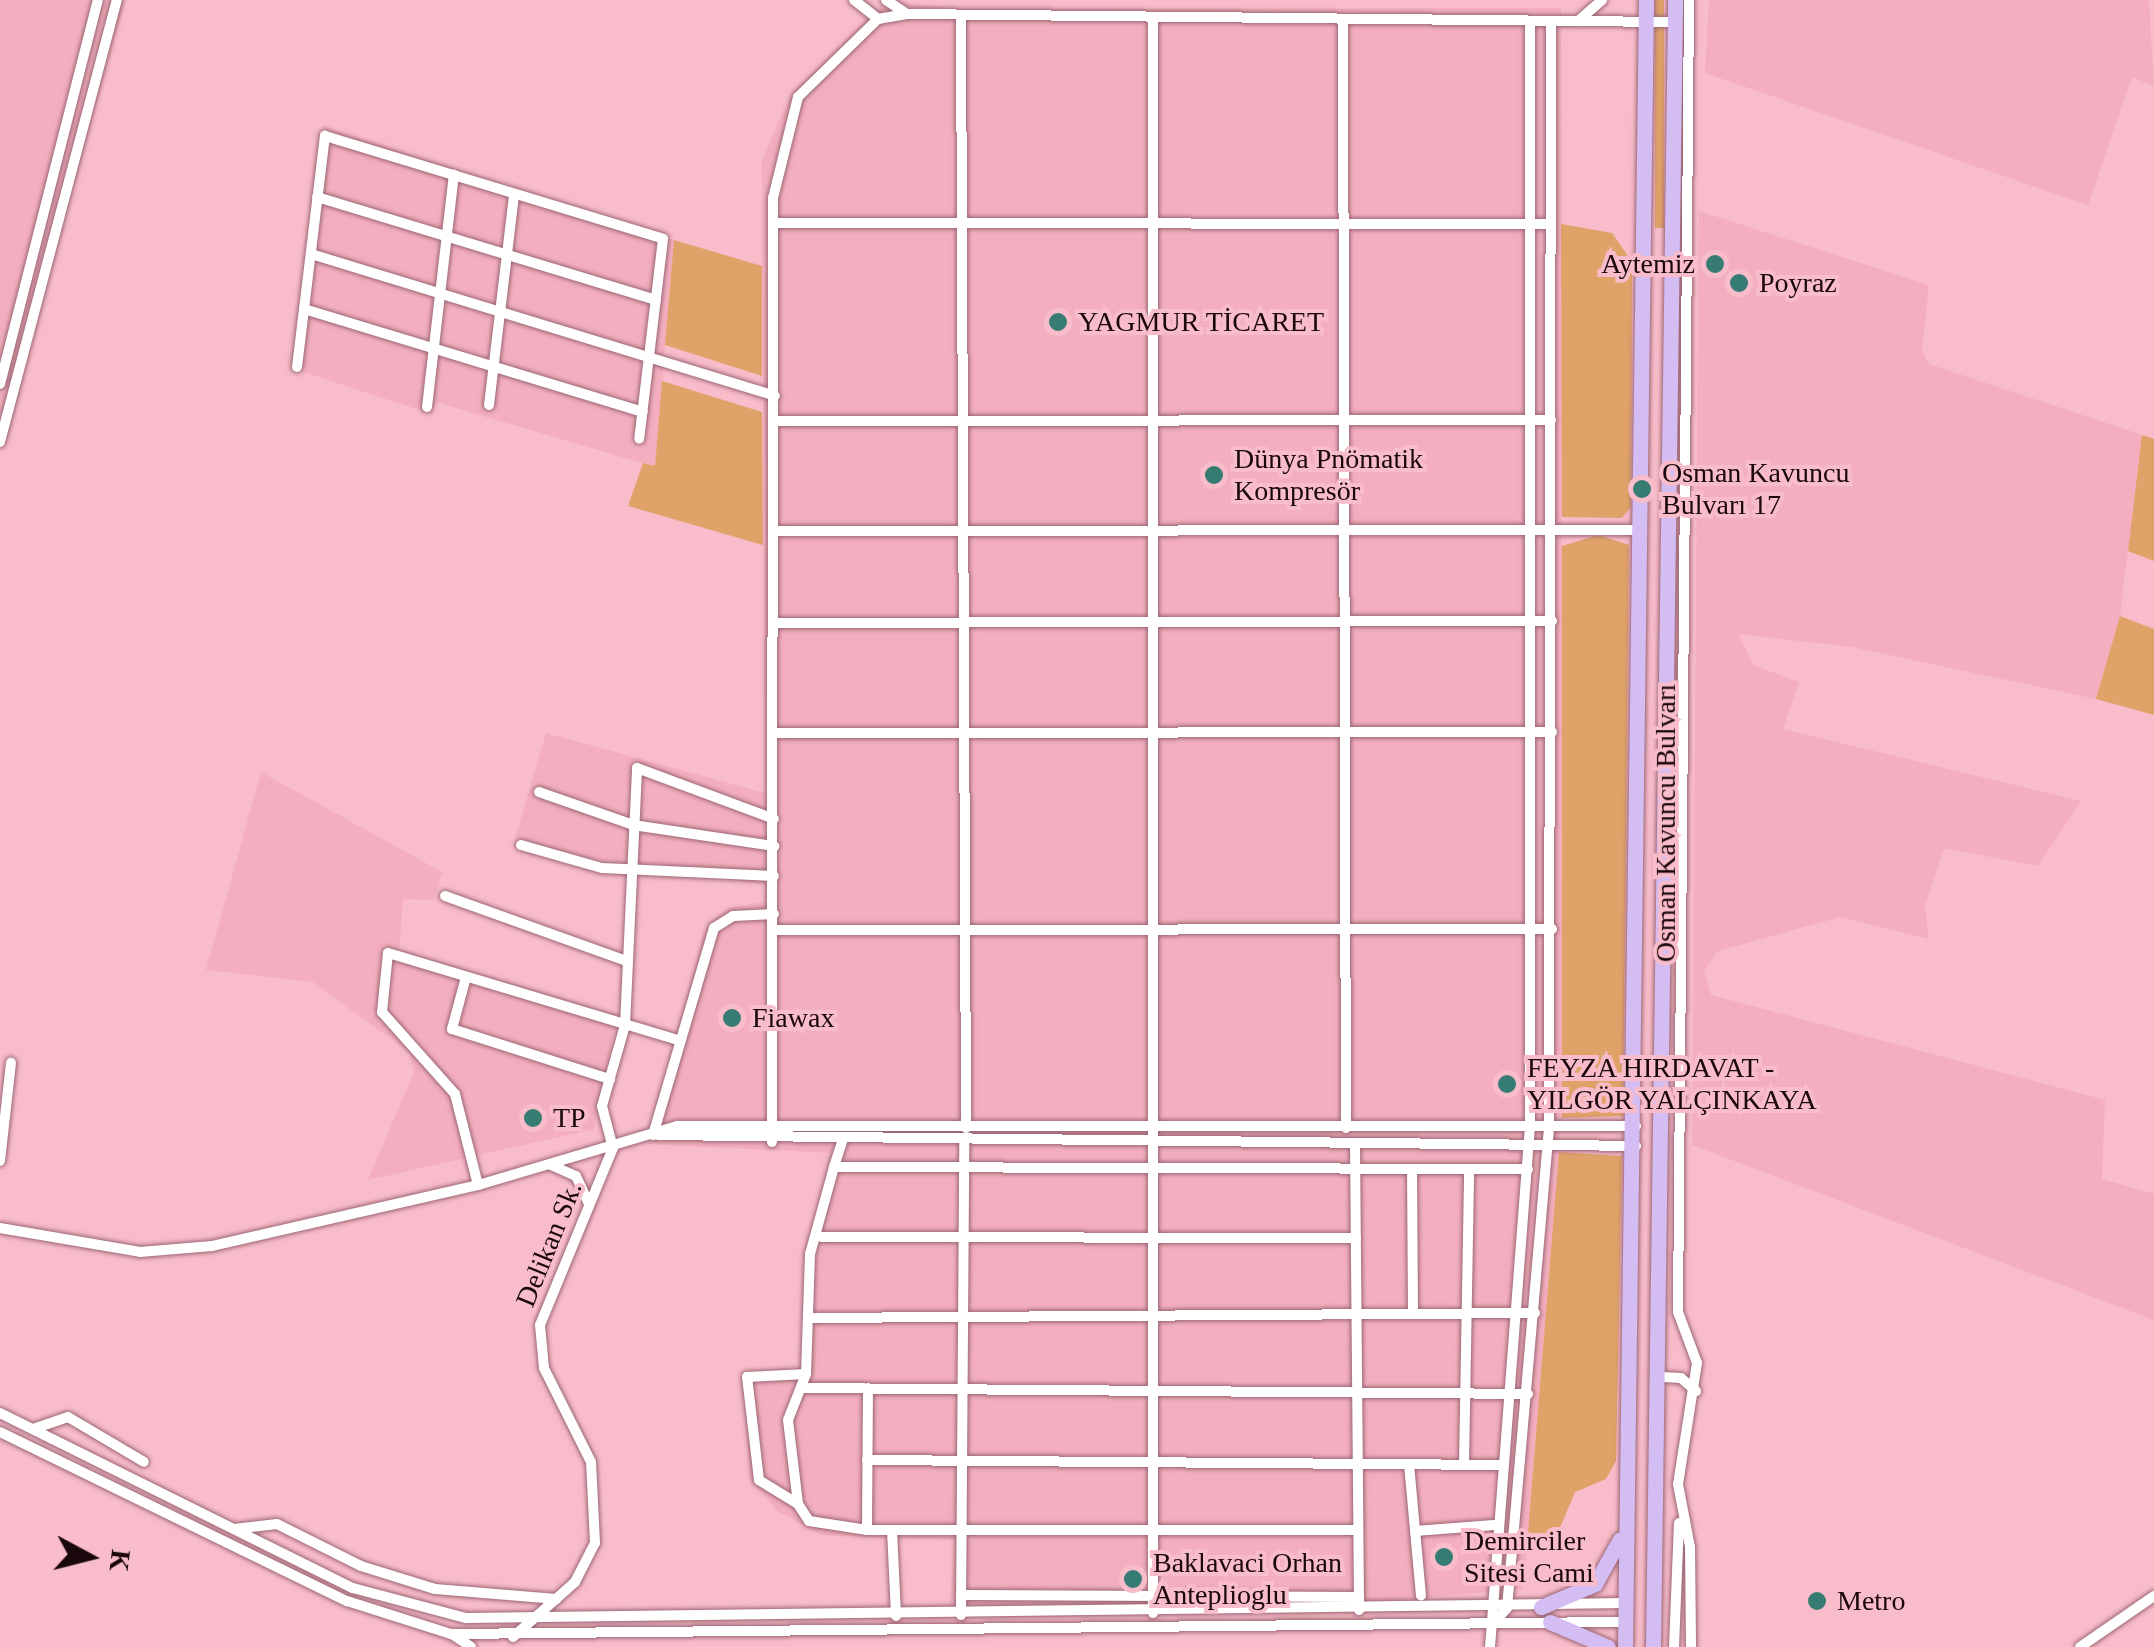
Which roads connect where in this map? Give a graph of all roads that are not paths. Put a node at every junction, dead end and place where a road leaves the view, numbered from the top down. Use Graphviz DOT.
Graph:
graph roads {
  1 [pos="98,0"];
  2 [pos="117,0"];
  3 [pos="854,0"];
  4 [pos="886,0"];
  5 [pos="1602,0"];
  6 [pos="1646,0"];
  7 [pos="1674,0"];
  8 [pos="1688,0"];
  9 [pos="907,14"];
  10 [pos="1343,18"];
  11 [pos="878,19"];
  12 [pos="961,19"];
  13 [pos="1153,19"];
  14 [pos="1530,21"];
  15 [pos="1551,22"];
  16 [pos="1578,22"];
  17 [pos="1672,22"];
  18 [pos="1646,23"];
  19 [pos="1679,98"];
  20 [pos="454,176"];
  21 [pos="514,194"];
  22 [pos="317,197"];
  23 [pos="774,223"];
  24 [pos="962,224"];
  25 [pos="1154,224"];
  26 [pos="1344,224"];
  27 [pos="1530,224"];
  28 [pos="1551,224"];
  29 [pos="446,236"];
  30 [pos="310,254"];
  31 [pos="506,255"];
  32 [pos="440,294"];
  33 [pos="656,300"];
  34 [pos="304,308"];
  35 [pos="500,312"];
  36 [pos="434,348"];
  37 [pos="649,358"];
  38 [pos="494,366"];
  39 [pos="298,367"];
  40 [pos="0,384"];
  41 [pos="775,396"];
  42 [pos="489,405"];
  43 [pos="426,407"];
  44 [pos="642,412"];
  45 [pos="1344,420"];
  46 [pos="1530,420"];
  47 [pos="1551,420"];
  48 [pos="963,421"];
  49 [pos="1154,421"];
  50 [pos="775,422"];
  51 [pos="640,439"];
  52 [pos="0,442"];
  53 [pos="1154,530"];
  54 [pos="1344,530"];
  55 [pos="1530,530"];
  56 [pos="1552,530"];
  57 [pos="1642,530"];
  58 [pos="774,531"];
  59 [pos="964,531"];
  60 [pos="1154,622"];
  61 [pos="1344,622"];
  62 [pos="1530,622"];
  63 [pos="1552,622"];
  64 [pos="774,623"];
  65 [pos="964,623"];
  66 [pos="964,732"];
  67 [pos="1154,732"];
  68 [pos="1345,732"];
  69 [pos="1530,732"];
  70 [pos="1552,732"];
  71 [pos="774,733"];
  72 [pos="539,792"];
  73 [pos="774,820"];
  74 [pos="633,824"];
  75 [pos="1673,841"];
  76 [pos="521,846"];
  77 [pos="774,846"];
  78 [pos="632,865"];
  79 [pos="774,876"];
  80 [pos="445,896"];
  81 [pos="774,914"];
  82 [pos="1345,929"];
  83 [pos="1530,929"];
  84 [pos="1552,929"];
  85 [pos="774,930"];
  86 [pos="966,930"];
  87 [pos="1154,930"];
  88 [pos="627,961"];
  89 [pos="466,977"];
  90 [pos="624,1025"];
  91 [pos="678,1040"];
  92 [pos="11,1063"];
  93 [pos="610,1079"];
  94 [pos="1530,1126"];
  95 [pos="1549,1126"];
  96 [pos="1637,1126"];
  97 [pos="772,1127"];
  98 [pos="966,1128"];
  99 [pos="1154,1128"];
  100 [pos="1346,1128"];
  101 [pos="653,1135"];
  102 [pos="772,1142"];
  103 [pos="842,1142"];
  104 [pos="1355,1142"];
  105 [pos="964,1143"];
  106 [pos="1155,1143"];
  107 [pos="1530,1143"];
  108 [pos="1548,1144"];
  109 [pos="1637,1146"];
  110 [pos="613,1148"];
  111 [pos="0,1161"];
  112 [pos="551,1165"];
  113 [pos="834,1167"];
  114 [pos="964,1167"];
  115 [pos="1155,1168"];
  116 [pos="1355,1168"];
  117 [pos="1412,1169"];
  118 [pos="1469,1169"];
  119 [pos="1528,1169"];
  120 [pos="478,1185"];
  121 [pos="588,1203"];
  122 [pos="0,1228"];
  123 [pos="822,1237"];
  124 [pos="963,1237"];
  125 [pos="1155,1238"];
  126 [pos="1356,1238"];
  127 [pos="1514,1312"];
  128 [pos="1413,1313"];
  129 [pos="1466,1313"];
  130 [pos="1534,1313"];
  131 [pos="1356,1314"];
  132 [pos="1154,1315"];
  133 [pos="963,1317"];
  134 [pos="809,1318"];
  135 [pos="1697,1362"];
  136 [pos="806,1374"];
  137 [pos="1662,1377"];
  138 [pos="1681,1378"];
  139 [pos="803,1388"];
  140 [pos="868,1388"];
  141 [pos="962,1389"];
  142 [pos="1154,1390"];
  143 [pos="1357,1392"];
  144 [pos="1465,1392"];
  145 [pos="1507,1392"];
  146 [pos="1696,1392"];
  147 [pos="1528,1394"];
  148 [pos="0,1413"];
  149 [pos="32,1429"];
  150 [pos="0,1432"];
  151 [pos="867,1460"];
  152 [pos="962,1461"];
  153 [pos="144,1462"];
  154 [pos="1154,1462"];
  155 [pos="1358,1464"];
  156 [pos="1409,1464"];
  157 [pos="1464,1464"];
  158 [pos="1500,1465"];
  159 [pos="798,1504"];
  160 [pos="1680,1510"];
  161 [pos="1626,1516"];
  162 [pos="1494,1525"];
  163 [pos="234,1529"];
  164 [pos="867,1530"];
  165 [pos="892,1530"];
  166 [pos="962,1530"];
  167 [pos="1154,1530"];
  168 [pos="1358,1530"];
  169 [pos="1415,1531"];
  170 [pos="1655,1589"];
  171 [pos="1421,1595"];
  172 [pos="961,1596"];
  173 [pos="1154,1596"];
  174 [pos="2154,1596"];
  175 [pos="1359,1597"];
  176 [pos="1625,1597"];
  177 [pos="558,1599"];
  178 [pos="1507,1608"];
  179 [pos="1486,1609"];
  180 [pos="1359,1610"];
  181 [pos="1650,1612"];
  182 [pos="1154,1613"];
  183 [pos="1546,1614"];
  184 [pos="961,1615"];
  185 [pos="896,1616"];
  186 [pos="528,1619"];
  187 [pos="1625,1622"];
  188 [pos="1492,1624"];
  189 [pos="451,1634"];
  190 [pos="513,1637"];
  191 [pos="1654,1640"];
  192 [pos="818,1642"];
  193 [pos="471,1647"];
  194 [pos="1490,1647"];
  195 [pos="1608,1647"];
  196 [pos="1624,1647"];
  197 [pos="1674,1647"];
  198 [pos="1691,1647"];
  199 [pos="2080,1647"];
  1 -- 40 [label="street"];
  2 -- 52 [label="street"];
  3 -- 11 [label="street"];
  4 -- 9 [label="street"];
  5 -- 16 [label="street"];
  6 -- 18 [label="highway, Osman Kavuncu Bulvarı"];
  7 -- 17 [label="highway, Osman Kavuncu Bulvarı"];
  8 -- 19 [label="street"];
  9 -- 11 [label="street"];
  9 -- 12 [label="street"];
  10 -- 13 [label="street"];
  10 -- 14 [label="street"];
  10 -- 26 [label="street"];
  11 -- 23 [label="street"];
  12 -- 13 [label="street"];
  12 -- 24 [label="street"];
  13 -- 25 [label="street"];
  14 -- 15 [label="street"];
  14 -- 27 [label="street"];
  15 -- 16 [label="street"];
  15 -- 28 [label="street"];
  16 -- 18 [label="street"];
  17 -- 18 [label="street"];
  17 -- 19 [label="highway, Osman Kavuncu Bulvarı"];
  18 -- 57 [label="highway, Osman Kavuncu Bulvarı"];
  19 -- 75 [label="highway, Osman Kavuncu Bulvarı"];
  20 -- 21 [label="street"];
  20 -- 22 [label="street"];
  20 -- 29 [label="street"];
  21 -- 31 [label="street"];
  21 -- 33 [label="street"];
  22 -- 29 [label="street"];
  22 -- 30 [label="street"];
  23 -- 24 [label="street"];
  23 -- 41 [label="street"];
  24 -- 25 [label="street"];
  24 -- 48 [label="street"];
  25 -- 26 [label="street"];
  25 -- 49 [label="street"];
  26 -- 27 [label="street"];
  26 -- 45 [label="street"];
  27 -- 28 [label="street"];
  27 -- 46 [label="street"];
  28 -- 47 [label="street"];
  29 -- 31 [label="street"];
  29 -- 32 [label="street"];
  30 -- 32 [label="street"];
  30 -- 34 [label="street"];
  31 -- 33 [label="street"];
  31 -- 35 [label="street"];
  32 -- 35 [label="street"];
  32 -- 36 [label="street"];
  33 -- 37 [label="street"];
  34 -- 36 [label="street"];
  34 -- 39 [label="street"];
  35 -- 37 [label="street"];
  35 -- 38 [label="street"];
  36 -- 38 [label="street"];
  36 -- 43 [label="street"];
  37 -- 41 [label="street"];
  37 -- 44 [label="street"];
  38 -- 42 [label="street"];
  38 -- 44 [label="street"];
  41 -- 50 [label="street"];
  44 -- 51 [label="street"];
  45 -- 46 [label="street"];
  45 -- 49 [label="street"];
  45 -- 54 [label="street"];
  46 -- 47 [label="street"];
  46 -- 55 [label="street"];
  47 -- 56 [label="street"];
  48 -- 49 [label="street"];
  48 -- 50 [label="street"];
  48 -- 59 [label="street"];
  49 -- 53 [label="street"];
  50 -- 58 [label="street"];
  53 -- 54 [label="street"];
  53 -- 59 [label="street"];
  53 -- 60 [label="street"];
  54 -- 55 [label="street"];
  54 -- 61 [label="street"];
  55 -- 56 [label="street"];
  55 -- 62 [label="street"];
  56 -- 57 [label="street"];
  56 -- 63 [label="street"];
  57 -- 96 [label="highway, Osman Kavuncu Bulvarı"];
  58 -- 59 [label="street"];
  58 -- 64 [label="street"];
  59 -- 65 [label="street"];
  60 -- 61 [label="street"];
  60 -- 65 [label="street"];
  60 -- 67 [label="street"];
  61 -- 62 [label="street"];
  61 -- 68 [label="street"];
  62 -- 63 [label="street"];
  62 -- 69 [label="street"];
  63 -- 70 [label="street"];
  64 -- 65 [label="street"];
  64 -- 71 [label="street"];
  65 -- 66 [label="street"];
  66 -- 67 [label="street"];
  66 -- 71 [label="street"];
  66 -- 86 [label="street"];
  67 -- 68 [label="street"];
  67 -- 87 [label="street"];
  68 -- 69 [label="street"];
  68 -- 82 [label="street"];
  69 -- 70 [label="street"];
  69 -- 83 [label="street"];
  70 -- 84 [label="street"];
  71 -- 73 [label="street"];
  72 -- 74 [label="street"];
  73 -- 74 [label="street"];
  73 -- 77 [label="street"];
  74 -- 77 [label="street"];
  74 -- 78 [label="street"];
  75 -- 135 [label="street"];
  75 -- 137 [label="highway, Osman Kavuncu Bulvarı"];
  76 -- 78 [label="street"];
  77 -- 79 [label="street"];
  78 -- 79 [label="street"];
  78 -- 88 [label="street"];
  79 -- 81 [label="street"];
  80 -- 88 [label="street"];
  81 -- 85 [label="street"];
  81 -- 91 [label="street"];
  82 -- 83 [label="street"];
  82 -- 87 [label="street"];
  82 -- 100 [label="street"];
  83 -- 84 [label="street"];
  83 -- 94 [label="street"];
  84 -- 95 [label="street"];
  85 -- 86 [label="street"];
  85 -- 97 [label="street"];
  86 -- 87 [label="street"];
  86 -- 98 [label="street"];
  87 -- 99 [label="street"];
  88 -- 90 [label="street"];
  89 -- 90 [label="street"];
  89 -- 93 [label="street"];
  89 -- 120 [label="street"];
  90 -- 91 [label="street"];
  90 -- 93 [label="street"];
  91 -- 101 [label="street"];
  92 -- 111 [label="street"];
  93 -- 110 [label="street"];
  94 -- 95 [label="street"];
  94 -- 100 [label="street"];
  94 -- 107 [label="street"];
  95 -- 96 [label="street"];
  95 -- 108 [label="street"];
  96 -- 109 [label="highway, Osman Kavuncu Bulvarı"];
  97 -- 98 [label="street"];
  97 -- 101 [label="street"];
  97 -- 102 [label="street"];
  98 -- 99 [label="street"];
  99 -- 100 [label="street"];
  99 -- 106 [label="street"];
  101 -- 102 [label="street"];
  101 -- 110 [label="street"];
  102 -- 103 [label="street"];
  103 -- 105 [label="street"];
  103 -- 113 [label="street"];
  104 -- 106 [label="street"];
  104 -- 107 [label="street"];
  104 -- 116 [label="street"];
  105 -- 106 [label="street"];
  105 -- 114 [label="street"];
  106 -- 115 [label="street"];
  107 -- 108 [label="street"];
  107 -- 119 [label="street"];
  108 -- 109 [label="street"];
  108 -- 130 [label="street"];
  109 -- 161 [label="highway, Osman Kavuncu Bulvarı"];
  110 -- 112 [label="street"];
  110 -- 121 [label="street, Delikan Sk."];
  112 -- 120 [label="street"];
  112 -- 121 [label="street"];
  113 -- 114 [label="street"];
  113 -- 123 [label="street"];
  114 -- 115 [label="street"];
  114 -- 124 [label="street"];
  115 -- 116 [label="street"];
  115 -- 125 [label="street"];
  116 -- 117 [label="street"];
  116 -- 126 [label="street"];
  117 -- 118 [label="street"];
  117 -- 128 [label="street"];
  118 -- 119 [label="street"];
  118 -- 129 [label="street"];
  119 -- 127 [label="street"];
  120 -- 122 [label="street"];
  121 -- 177 [label="street, Delikan Sk."];
  123 -- 124 [label="street"];
  123 -- 134 [label="street"];
  124 -- 125 [label="street"];
  124 -- 133 [label="street"];
  125 -- 126 [label="street"];
  125 -- 132 [label="street"];
  126 -- 131 [label="street"];
  127 -- 129 [label="street"];
  127 -- 130 [label="street"];
  127 -- 145 [label="street"];
  128 -- 129 [label="street"];
  128 -- 131 [label="street"];
  129 -- 144 [label="street"];
  130 -- 147 [label="street"];
  131 -- 132 [label="street"];
  131 -- 143 [label="street"];
  132 -- 133 [label="street"];
  132 -- 142 [label="street"];
  133 -- 134 [label="street"];
  133 -- 141 [label="street"];
  134 -- 136 [label="street"];
  135 -- 138 [label="street"];
  135 -- 146 [label="street"];
  136 -- 139 [label="street"];
  136 -- 159 [label="street"];
  137 -- 138 [label="street"];
  137 -- 170 [label="highway, Osman Kavuncu Bulvarı"];
  138 -- 146 [label="street"];
  139 -- 140 [label="street"];
  139 -- 159 [label="street"];
  140 -- 141 [label="street"];
  140 -- 151 [label="street"];
  141 -- 142 [label="street"];
  141 -- 152 [label="street"];
  142 -- 143 [label="street"];
  142 -- 154 [label="street"];
  143 -- 144 [label="street"];
  143 -- 155 [label="street"];
  144 -- 145 [label="street"];
  144 -- 157 [label="street"];
  145 -- 147 [label="street"];
  145 -- 158 [label="street"];
  146 -- 160 [label="street"];
  147 -- 178 [label="street"];
  148 -- 149 [label="street"];
  149 -- 153 [label="street"];
  149 -- 163 [label="street"];
  150 -- 189 [label="street"];
  151 -- 152 [label="street"];
  151 -- 164 [label="street"];
  152 -- 154 [label="street"];
  152 -- 166 [label="street"];
  154 -- 155 [label="street"];
  154 -- 167 [label="street"];
  155 -- 156 [label="street"];
  155 -- 168 [label="street"];
  156 -- 157 [label="street"];
  156 -- 169 [label="street"];
  157 -- 158 [label="street"];
  158 -- 162 [label="street"];
  159 -- 164 [label="street"];
  160 -- 197 [label="street"];
  160 -- 198 [label="street"];
  161 -- 176 [label="highway, Osman Kavuncu Bulvarı"];
  161 -- 183 [label="highway"];
  162 -- 169 [label="street"];
  162 -- 179 [label="street"];
  163 -- 177 [label="street"];
  163 -- 186 [label="street"];
  164 -- 165 [label="street"];
  165 -- 166 [label="street"];
  165 -- 185 [label="street"];
  166 -- 167 [label="street"];
  166 -- 172 [label="street"];
  167 -- 168 [label="street"];
  167 -- 173 [label="street"];
  168 -- 175 [label="street"];
  169 -- 171 [label="street"];
  170 -- 176 [label="highway"];
  170 -- 181 [label="highway, Osman Kavuncu Bulvarı"];
  172 -- 173 [label="street"];
  172 -- 184 [label="street"];
  173 -- 175 [label="street"];
  173 -- 182 [label="street"];
  174 -- 199 [label="street"];
  175 -- 180 [label="street"];
  176 -- 181 [label="highway"];
  176 -- 183 [label="street"];
  176 -- 187 [label="highway, Osman Kavuncu Bulvarı"];
  177 -- 186 [label="street, Delikan Sk."];
  178 -- 179 [label="street"];
  178 -- 183 [label="street"];
  178 -- 188 [label="street"];
  179 -- 180 [label="street"];
  179 -- 188 [label="street"];
  180 -- 182 [label="street"];
  181 -- 187 [label="highway"];
  181 -- 191 [label="highway"];
  182 -- 184 [label="street"];
  183 -- 187 [label="street"];
  183 -- 188 [label="street"];
  183 -- 195 [label="highway"];
  184 -- 185 [label="street"];
  185 -- 186 [label="street"];
  186 -- 190 [label="street, Delikan Sk."];
  187 -- 196 [label="highway, Osman Kavuncu Bulvarı"];
  188 -- 192 [label="street"];
  188 -- 194 [label="street"];
  189 -- 190 [label="street"];
  189 -- 193 [label="street"];
  190 -- 192 [label="street"];
}
